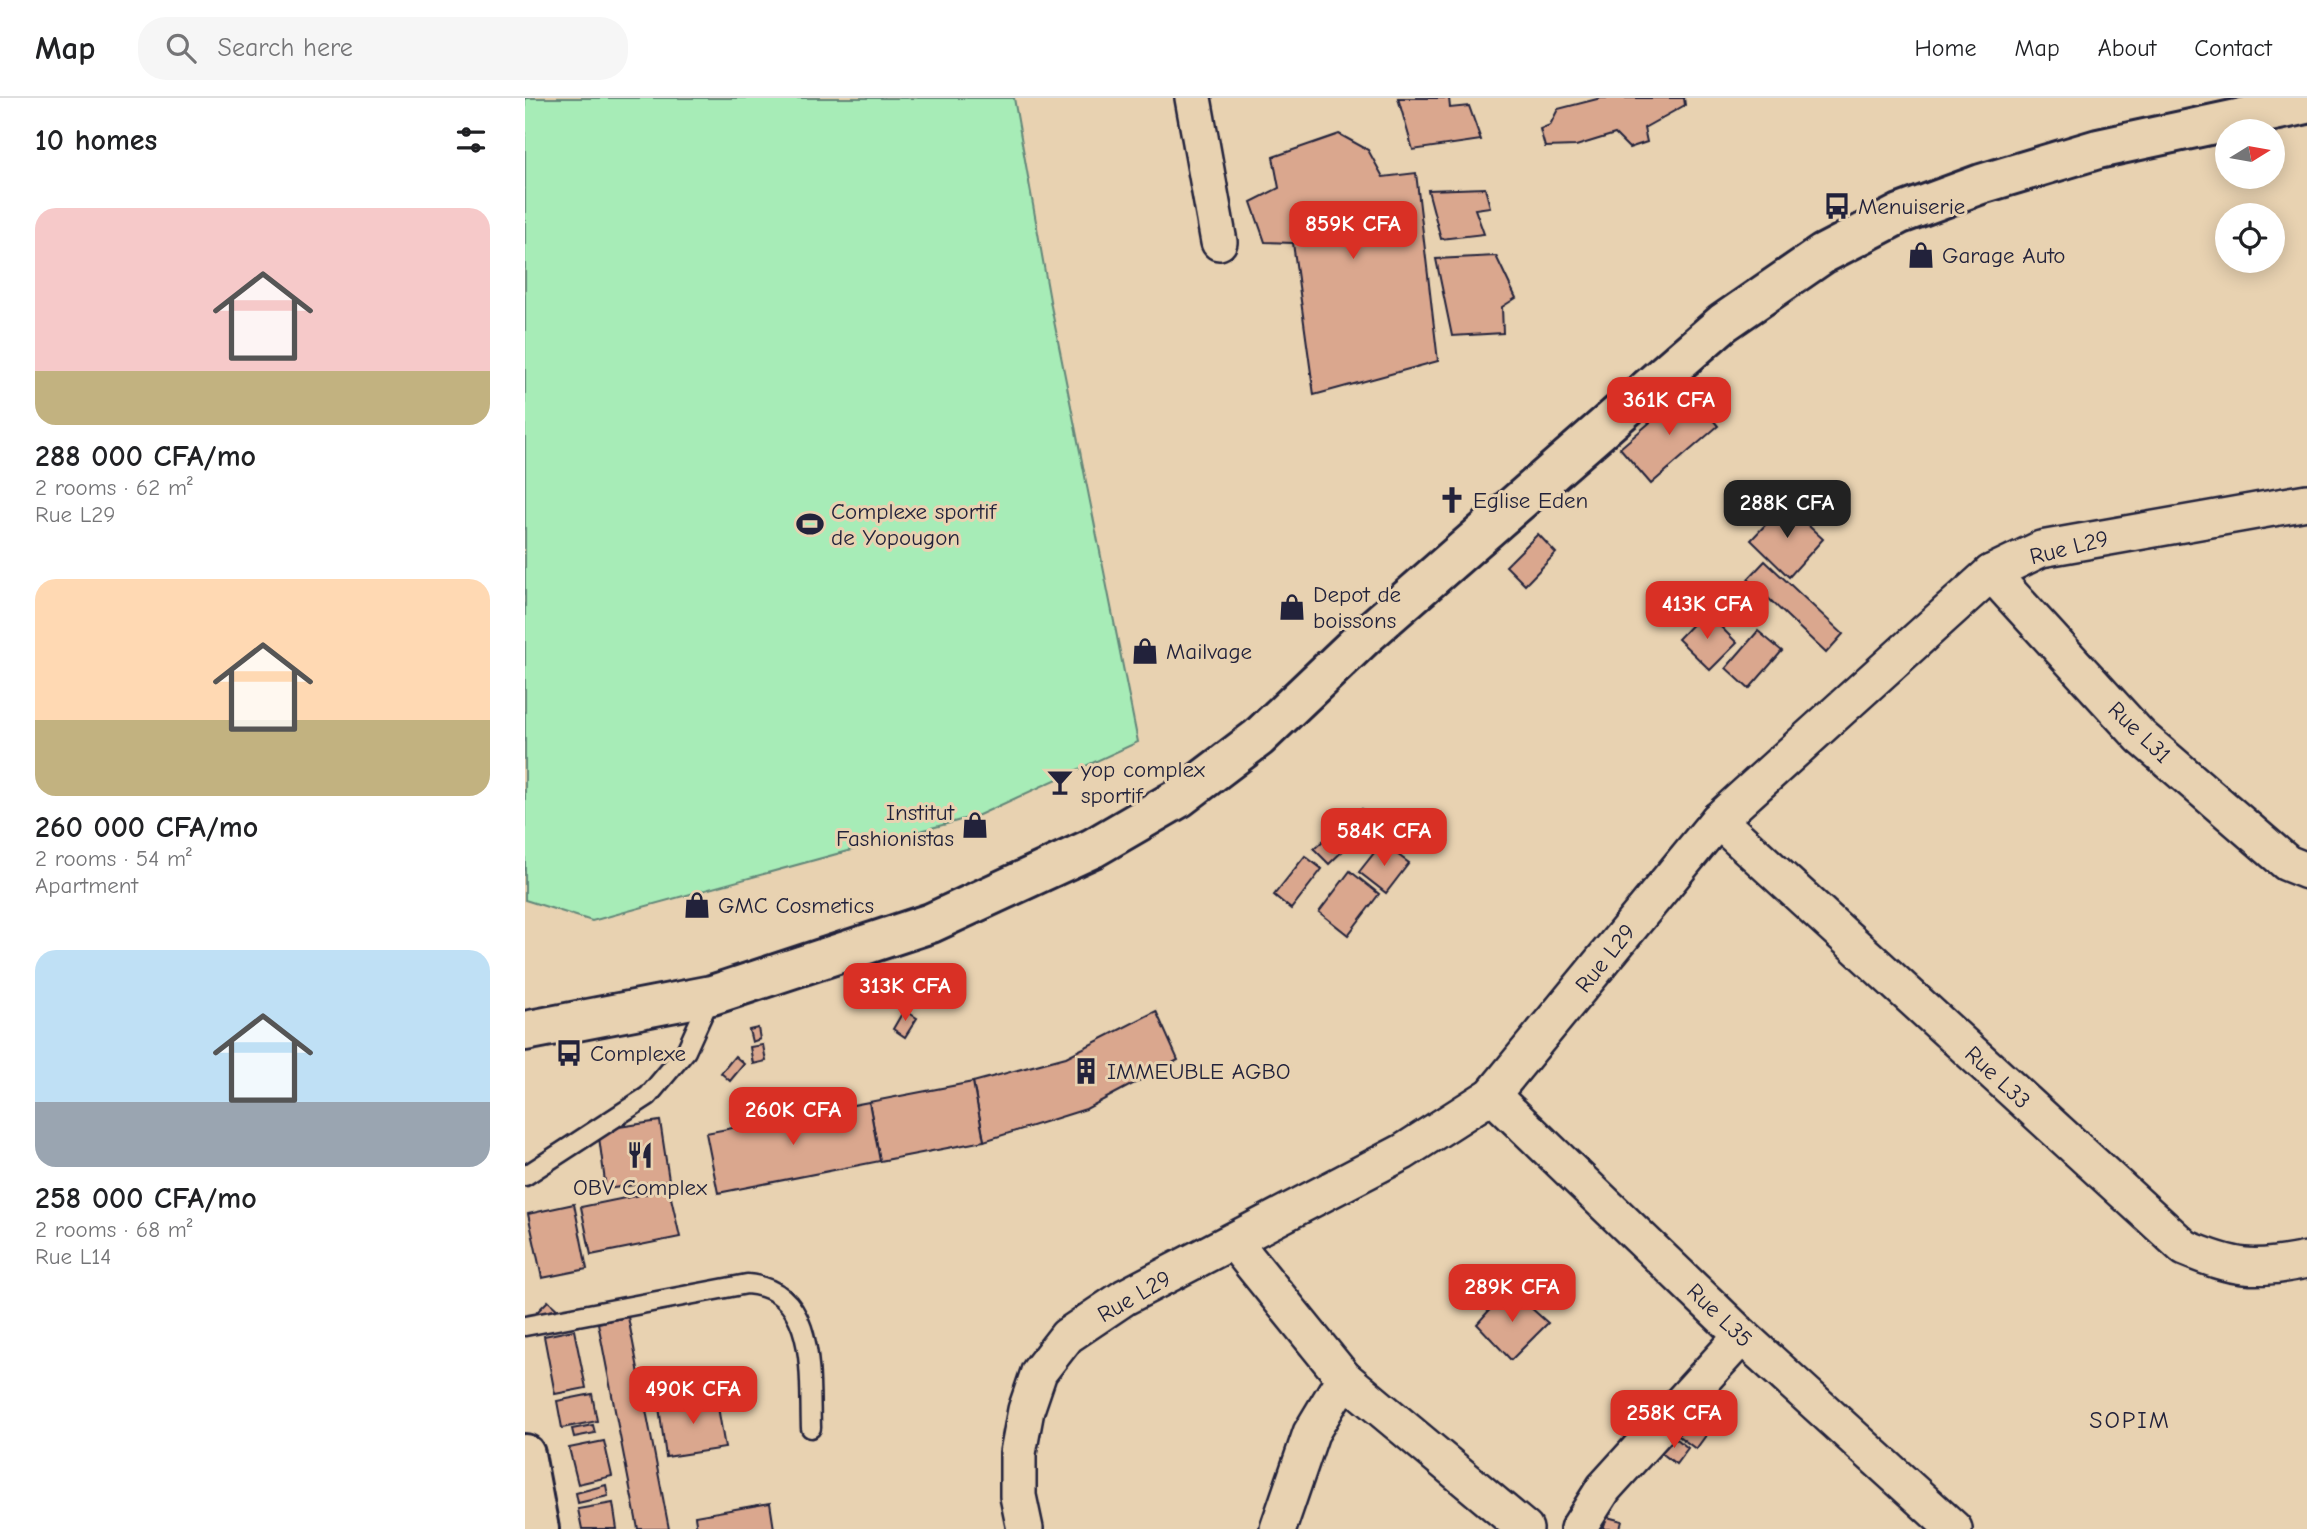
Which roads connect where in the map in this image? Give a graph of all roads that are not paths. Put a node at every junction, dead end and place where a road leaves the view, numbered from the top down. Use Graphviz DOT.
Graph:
graph roads {
  1 [pos="1193,98"];
  2 [pos="2307,104"];
  3 [pos="1219,242"];
  4 [pos="2307,502"];
  5 [pos="1990,573"];
  6 [pos="1719,820"];
  7 [pos="2307,871"];
  8 [pos="712,995"];
  9 [pos="525,1031"];
  10 [pos="1492,1095"];
  11 [pos="525,1176"];
  12 [pos="1234,1242"];
  13 [pos="2307,1260"];
  14 [pos="525,1326"];
  15 [pos="1742,1336"];
  16 [pos="1344,1378"];
  17 [pos="811,1428"];
  18 [pos="525,1454"];
  19 [pos="539,1529"];
  20 [pos="1025,1529"];
  21 [pos="1278,1529"];
  22 [pos="1525,1529"];
  23 [pos="1578,1529"];
  24 [pos="1954,1529"];
  1 -- 3 [label="street"];
  2 -- 8 [label="main road"];
  4 -- 5 [label="street, Rue L29"];
  5 -- 6 [label="street, Rue L29"];
  5 -- 7 [label="street, Rue L31"];
  6 -- 10 [label="street, Rue L29"];
  6 -- 13 [label="street, Rue L33"];
  8 -- 9 [label="main road"];
  8 -- 11 [label="lane"];
  10 -- 12 [label="street, Rue L29"];
  10 -- 15 [label="street, Rue L35"];
  12 -- 16 [label="street"];
  12 -- 20 [label="street, Rue L29"];
  14 -- 17 [label="lane"];
  15 -- 23 [label="street"];
  15 -- 24 [label="street, Rue L35"];
  16 -- 21 [label="street"];
  16 -- 22 [label="street"];
  18 -- 19 [label="main road"];
}
